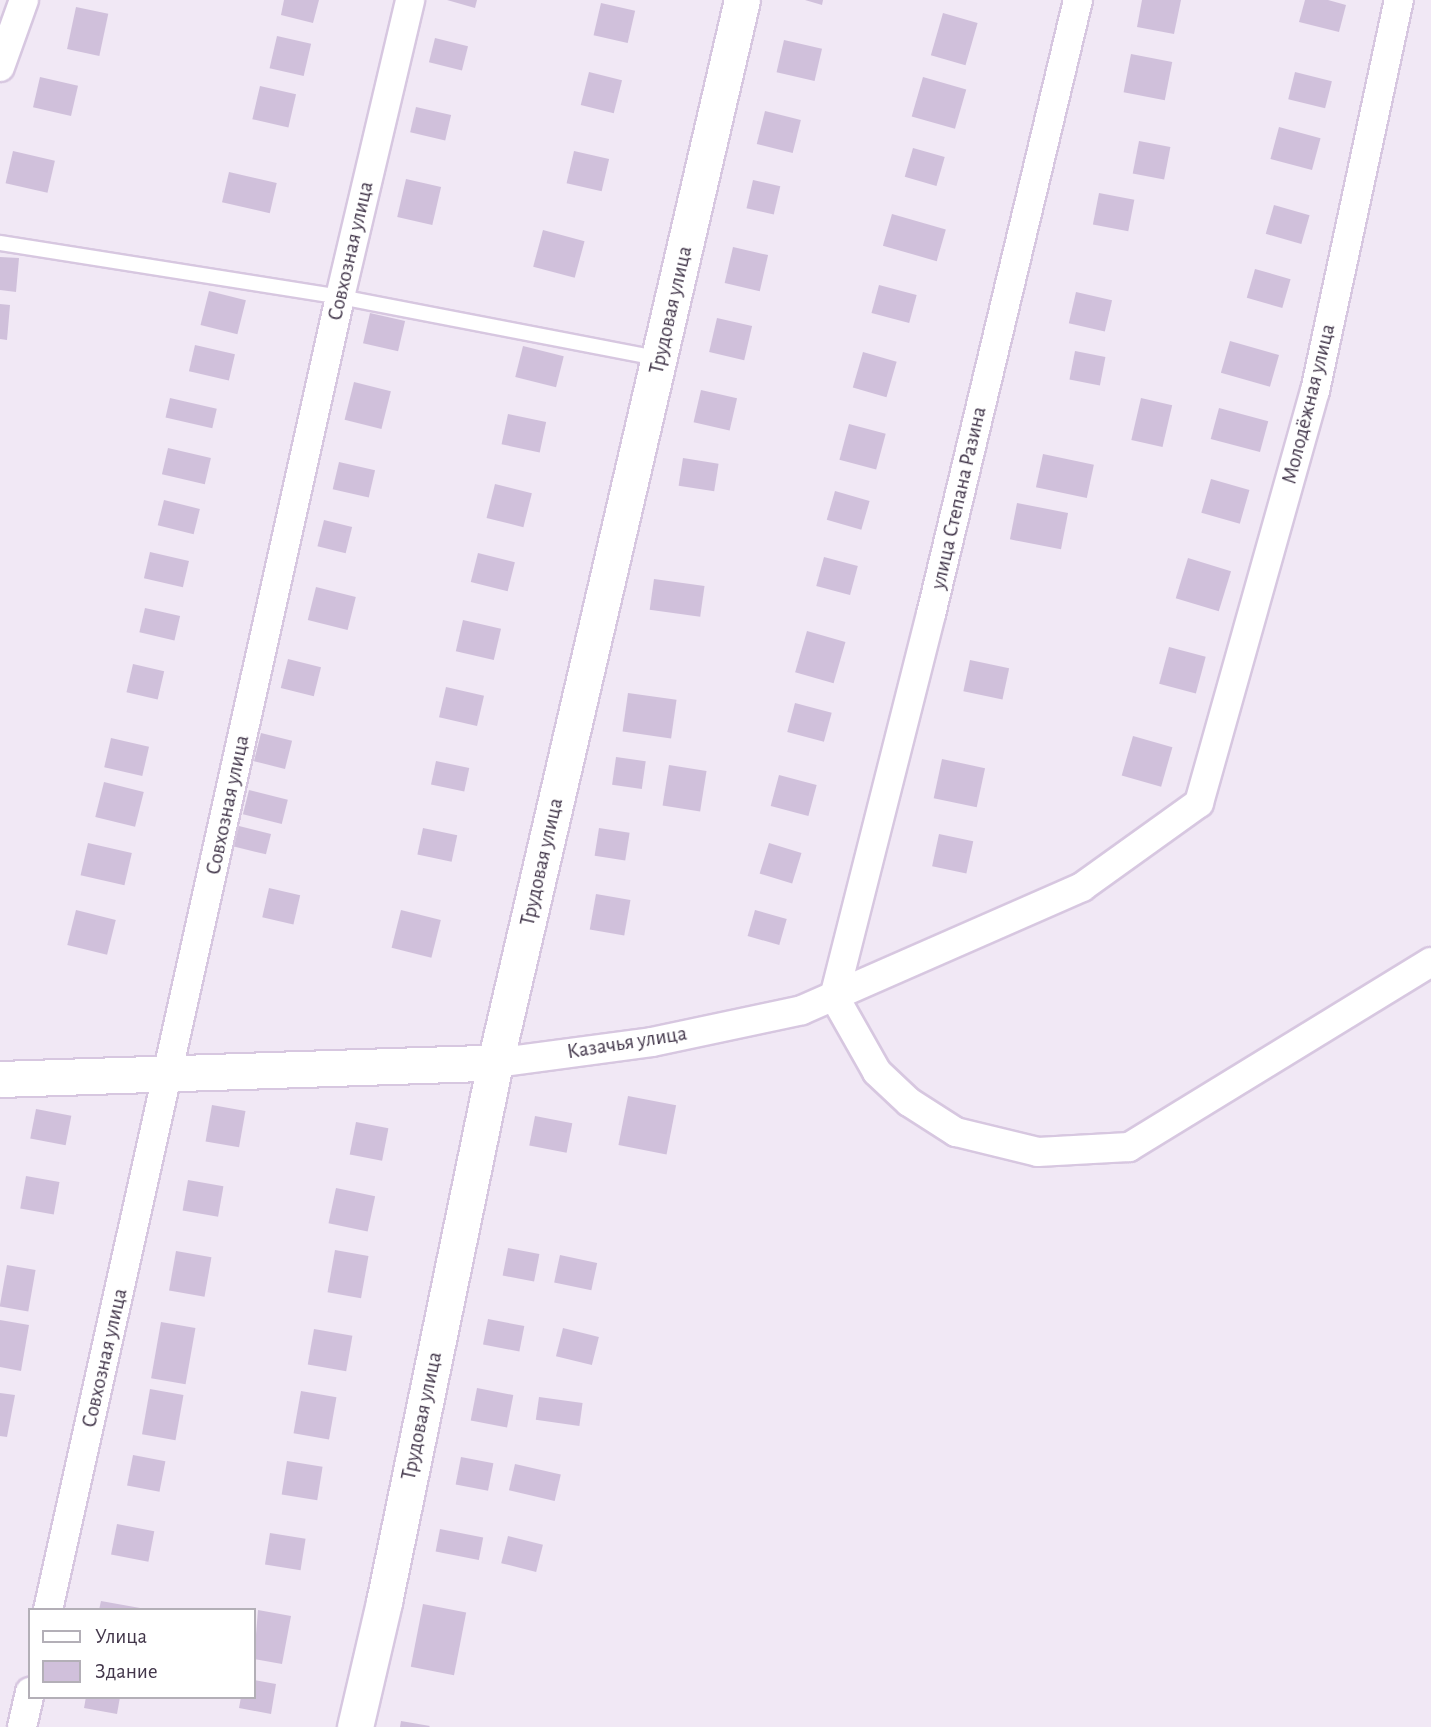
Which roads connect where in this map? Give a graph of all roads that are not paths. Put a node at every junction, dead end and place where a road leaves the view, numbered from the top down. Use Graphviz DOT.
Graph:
graph roads {
  1 [pos="24,0"];
  2 [pos="411,0"];
  3 [pos="742,0"];
  4 [pos="1078,0"];
  5 [pos="1399,0"];
  6 [pos="0,67"];
  7 [pos="0,243"];
  8 [pos="340,297"];
  9 [pos="660,359"];
  10 [pos="1199,803"];
  11 [pos="1431,962"];
  12 [pos="834,996"];
  13 [pos="495,1063"];
  14 [pos="169,1074"];
  15 [pos="0,1079"];
  16 [pos="48,1608"];
  17 [pos="28,1699"];
  18 [pos="22,1727"];
  19 [pos="355,1727"];
  1 -- 6 [label="street"];
  2 -- 8 [label="street, Совхозная улица"];
  3 -- 9 [label="street, Трудовая улица"];
  4 -- 12 [label="street, улица Степана Разина"];
  5 -- 10 [label="street, Молодёжная улица"];
  7 -- 8 [label="lane"];
  8 -- 9 [label="lane"];
  8 -- 14 [label="street, Совхозная улица"];
  9 -- 13 [label="street, Трудовая улица"];
  10 -- 12 [label="street, Казачья улица"];
  11 -- 12 [label="street"];
  12 -- 13 [label="street, Казачья улица"];
  13 -- 14 [label="street, Казачья улица"];
  13 -- 19 [label="street, Трудовая улица"];
  14 -- 15 [label="street, Казачья улица"];
  14 -- 16 [label="street, Совхозная улица"];
  17 -- 18 [label="street"];
}
